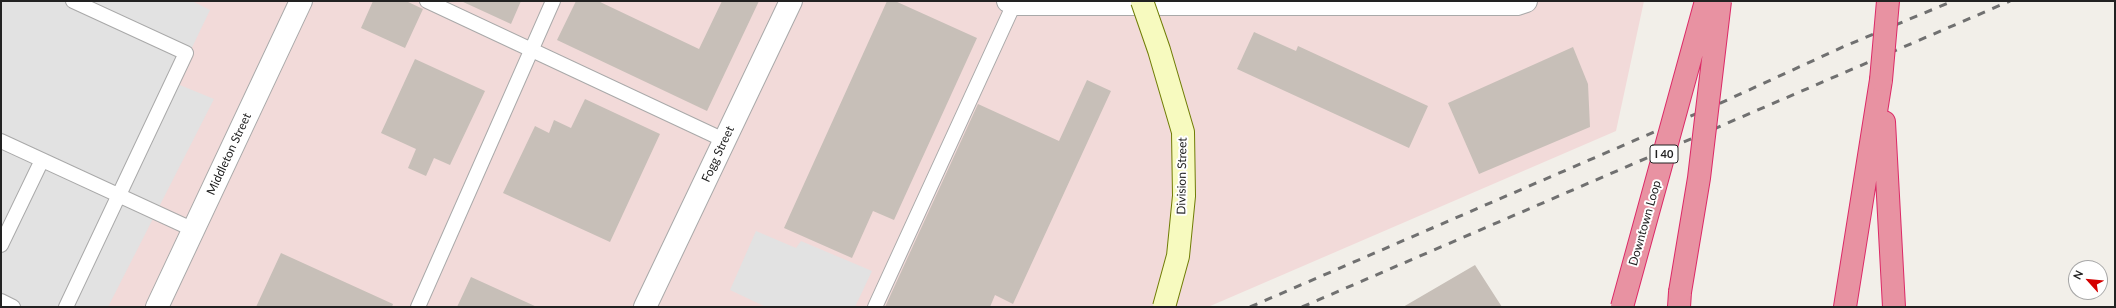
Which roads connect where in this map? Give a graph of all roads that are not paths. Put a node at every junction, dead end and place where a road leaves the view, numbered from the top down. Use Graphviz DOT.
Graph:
graph roads {
  1 [pos="73,1"];
  2 [pos="301,1"];
  3 [pos="427,1"];
  4 [pos="553,1"];
  5 [pos="791,1"];
  6 [pos="1142,1"];
  7 [pos="1526,1"];
  8 [pos="1706,1"];
  9 [pos="1720,1"];
  10 [pos="1888,1"];
  11 [pos="1011,2"];
  12 [pos="532,49"];
  13 [pos="1882,80"];
  14 [pos="724,140"];
  15 [pos="1,141"];
  16 [pos="42,160"];
  17 [pos="118,195"];
  18 [pos="194,230"];
  19 [pos="1,245"];
  20 [pos="1680,300"];
  21 [pos="1,301"];
  22 [pos="13,307"];
  23 [pos="66,307"];
  24 [pos="158,307"];
  25 [pos="418,307"];
  26 [pos="645,307"];
  27 [pos="875,307"];
  28 [pos="1164,307"];
  29 [pos="1622,307"];
  30 [pos="1845,307"];
  31 [pos="1894,307"];
  1 -- 17 [label="lane"];
  2 -- 18 [label="street, Middleton Street"];
  3 -- 12 [label="lane"];
  4 -- 12 [label="lane"];
  5 -- 14 [label="street, Fogg Street"];
  6 -- 28 [label="main road, Division Street, bridge"];
  7 -- 11 [label="street"];
  8 -- 29 [label="highway, Downtown Loop / I 40, bridge"];
  9 -- 20 [label="highway, bridge"];
  10 -- 13 [label="highway, bridge"];
  11 -- 27 [label="lane"];
  12 -- 14 [label="lane"];
  12 -- 25 [label="lane"];
  13 -- 30 [label="highway"];
  13 -- 31 [label="highway"];
  14 -- 26 [label="street, Fogg Street"];
  15 -- 16 [label="lane"];
  16 -- 17 [label="lane"];
  16 -- 19 [label="lane"];
  17 -- 18 [label="lane"];
  17 -- 23 [label="lane"];
  18 -- 24 [label="street, Middleton Street"];
  21 -- 22 [label="lane"];
}
